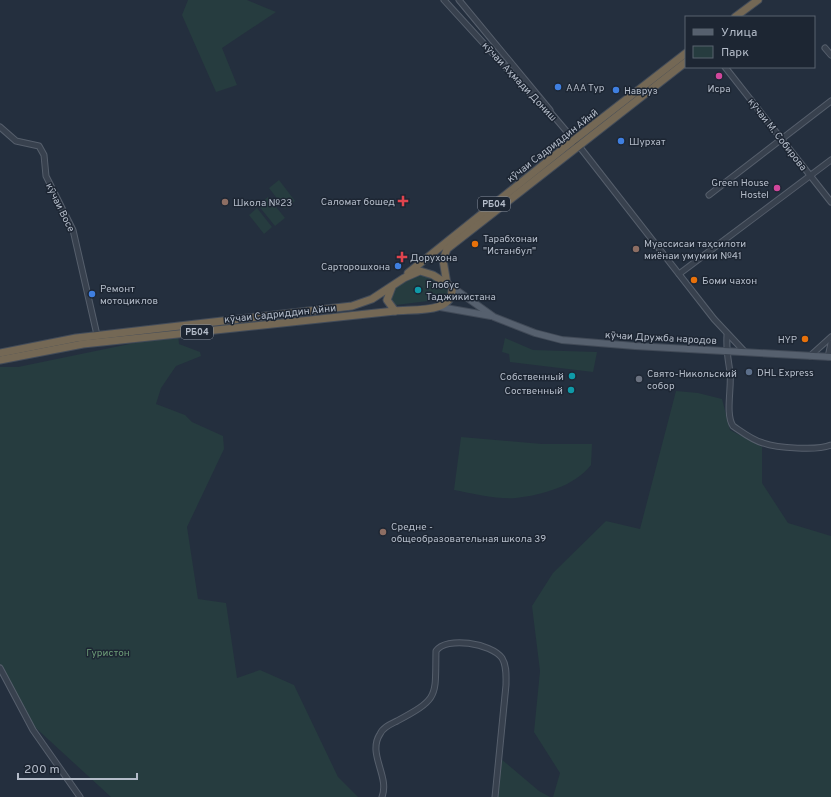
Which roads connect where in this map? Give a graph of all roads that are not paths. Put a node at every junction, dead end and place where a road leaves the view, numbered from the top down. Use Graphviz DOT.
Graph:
graph roads {
  1 [pos="444,0"];
  2 [pos="460,0"];
  3 [pos="758,0"];
  4 [pos="765,0"];
  5 [pos="736,16"];
  6 [pos="744,16"];
  7 [pos="825,48"];
  8 [pos="685,54"];
  9 [pos="831,55"];
  10 [pos="685,63"];
  11 [pos="726,68"];
  12 [pos="831,101"];
  13 [pos="551,113"];
  14 [pos="0,127"];
  15 [pos="782,139"];
  16 [pos="574,140"];
  17 [pos="579,146"];
  18 [pos="831,160"];
  19 [pos="810,175"];
  20 [pos="709,195"];
  21 [pos="831,202"];
  22 [pos="679,274"];
  23 [pos="404,278"];
  24 [pos="450,285"];
  25 [pos="392,287"];
  26 [pos="440,307"];
  27 [pos="396,311"];
  28 [pos="494,316"];
  29 [pos="727,335"];
  30 [pos="97,336"];
  31 [pos="831,337"];
  32 [pos="831,343"];
  33 [pos="726,351"];
  34 [pos="744,351"];
  35 [pos="0,353"];
  36 [pos="810,356"];
  37 [pos="830,357"];
  38 [pos="0,360"];
  39 [pos="831,444"];
  40 [pos="0,668"];
  41 [pos="80,797"];
  42 [pos="382,797"];
  43 [pos="495,797"];
  1 -- 13 [label="street, кӯчаи Аҳмади Дониш"];
  2 -- 13 [label="street"];
  3 -- 5 [label="highway"];
  4 -- 6 [label="highway"];
  7 -- 9 [label="street"];
  8 -- 16 [label="highway, кӯчаи Садриддин Айнӣ / РБ04"];
  10 -- 17 [label="highway, кӯчаи Садриддин Айнӣ / РБ04"];
  11 -- 15 [label="street, кӯчаи М. Собирова"];
  12 -- 15 [label="street"];
  13 -- 16 [label="street, кӯчаи Аҳмади Дониш"];
  14 -- 30 [label="street, кӯчаи Восе"];
  15 -- 19 [label="street, кӯчаи М. Собирова"];
  15 -- 20 [label="street"];
  16 -- 17 [label="street, кӯчаи Аҳмади Дониш"];
  16 -- 23 [label="highway, кӯчаи Садриддин Айнӣ / РБ04"];
  17 -- 22 [label="street, кӯчаи Аҳмади Дониш"];
  17 -- 24 [label="highway, кӯчаи Садриддин Айнӣ / РБ04"];
  18 -- 19 [label="street"];
  19 -- 21 [label="street, кӯчаи М. Собирова"];
  19 -- 22 [label="street"];
  22 -- 29 [label="street, кӯчаи Аҳмади Дониш"];
  23 -- 24 [label="highway, РБ04"];
  23 -- 25 [label="highway, РБ04"];
  24 -- 26 [label="highway"];
  24 -- 28 [label="main road"];
  25 -- 27 [label="highway"];
  25 -- 30 [label="highway, кӯчаи Садриддин Айни / РБ04"];
  26 -- 27 [label="highway, РБ04"];
  26 -- 28 [label="main road"];
  27 -- 38 [label="highway, кӯчаи Садриддин Айни / РБ04"];
  28 -- 33 [label="main road, кӯчаи Дружба народов"];
  29 -- 33 [label="street"];
  29 -- 34 [label="street, кӯчаи Аҳмади Дониш"];
  30 -- 35 [label="highway, кӯчаи Садриддин Айни / РБ04"];
  31 -- 36 [label="street"];
  32 -- 37 [label="street"];
  33 -- 34 [label="main road, кӯчаи Дружба народов"];
  33 -- 39 [label="street"];
  34 -- 36 [label="main road, кӯчаи Дружба народов"];
  36 -- 37 [label="main road, кӯчаи Дружба народов"];
  40 -- 41 [label="street"];
  42 -- 43 [label="street"];
}
